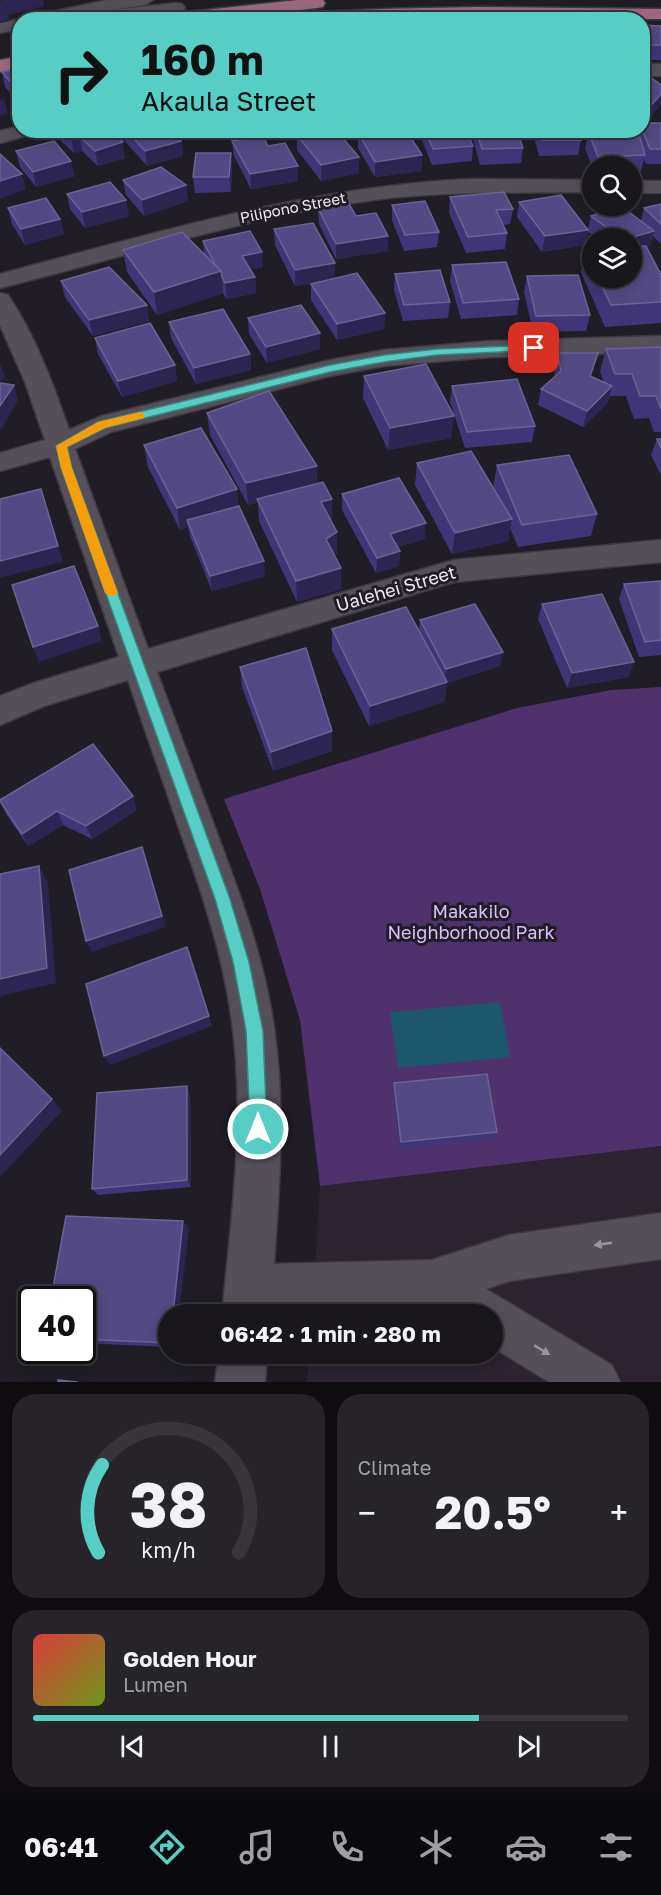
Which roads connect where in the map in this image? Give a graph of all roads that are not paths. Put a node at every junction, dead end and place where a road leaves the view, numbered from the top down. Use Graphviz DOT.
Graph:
graph roads {
  1 [pos="145,0"];
  2 [pos="352,0"];
  3 [pos="176,8"];
  4 [pos="87,11"];
  5 [pos="426,12"];
  6 [pos="538,12"];
  7 [pos="582,186"];
  8 [pos="642,187"];
  9 [pos="661,187"];
  10 [pos="0,281"];
  11 [pos="0,300"];
  12 [pos="661,344"];
  13 [pos="61,446"];
  14 [pos="0,462"];
  15 [pos="661,551"];
  16 [pos="138,664"];
  17 [pos="0,711"];
  18 [pos="661,1236"];
  19 [pos="432,1284"];
  20 [pos="247,1301"];
  21 [pos="466,1304"];
  22 [pos="503,1327"];
  23 [pos="242,1364"];
  24 [pos="240,1382"];
  25 [pos="595,1382"];
  1 -- 4 [label="street"];
  2 -- 3 [label="main road"];
  3 -- 4 [label="street"];
  5 -- 6 [label="main road"];
  7 -- 10 [label="street, Pilipono Street"];
  8 -- 9 [label="street"];
  11 -- 13 [label="street"];
  12 -- 13 [label="street"];
  13 -- 14 [label="street"];
  13 -- 16 [label="street"];
  15 -- 16 [label="street, Ualehei Street"];
  16 -- 17 [label="street, Ualehei Street"];
  16 -- 20 [label="street"];
  18 -- 19 [label="street, one-way"];
  19 -- 20 [label="street"];
  19 -- 21 [label="street"];
  22 -- 25 [label="street, one-way"];
  23 -- 24 [label="street"];
}
